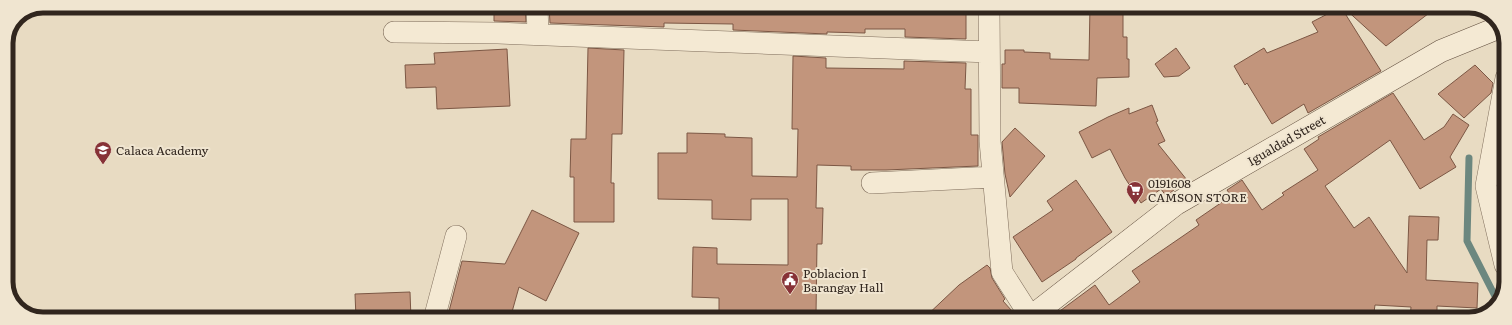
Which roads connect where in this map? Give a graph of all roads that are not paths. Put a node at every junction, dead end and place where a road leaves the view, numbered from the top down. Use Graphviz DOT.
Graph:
graph roads {
  1 [pos="537,13"];
  2 [pos="989,13"];
  3 [pos="1496,29"];
  4 [pos="394,32"];
  5 [pos="538,34"];
  6 [pos="989,52"];
  7 [pos="1499,116"];
  8 [pos="994,177"];
  9 [pos="872,183"];
  10 [pos="456,236"];
  11 [pos="1499,240"];
  12 [pos="436,312"];
  13 [pos="1026,312"];
  14 [pos="1036,312"];
  1 -- 5 [label="street"];
  2 -- 6 [label="street"];
  3 -- 14 [label="street, Igualdad Street"];
  4 -- 5 [label="street"];
  5 -- 6 [label="street"];
  6 -- 8 [label="street"];
  7 -- 11 [label="street"];
  8 -- 9 [label="street"];
  8 -- 13 [label="street"];
  10 -- 12 [label="street"];
}
